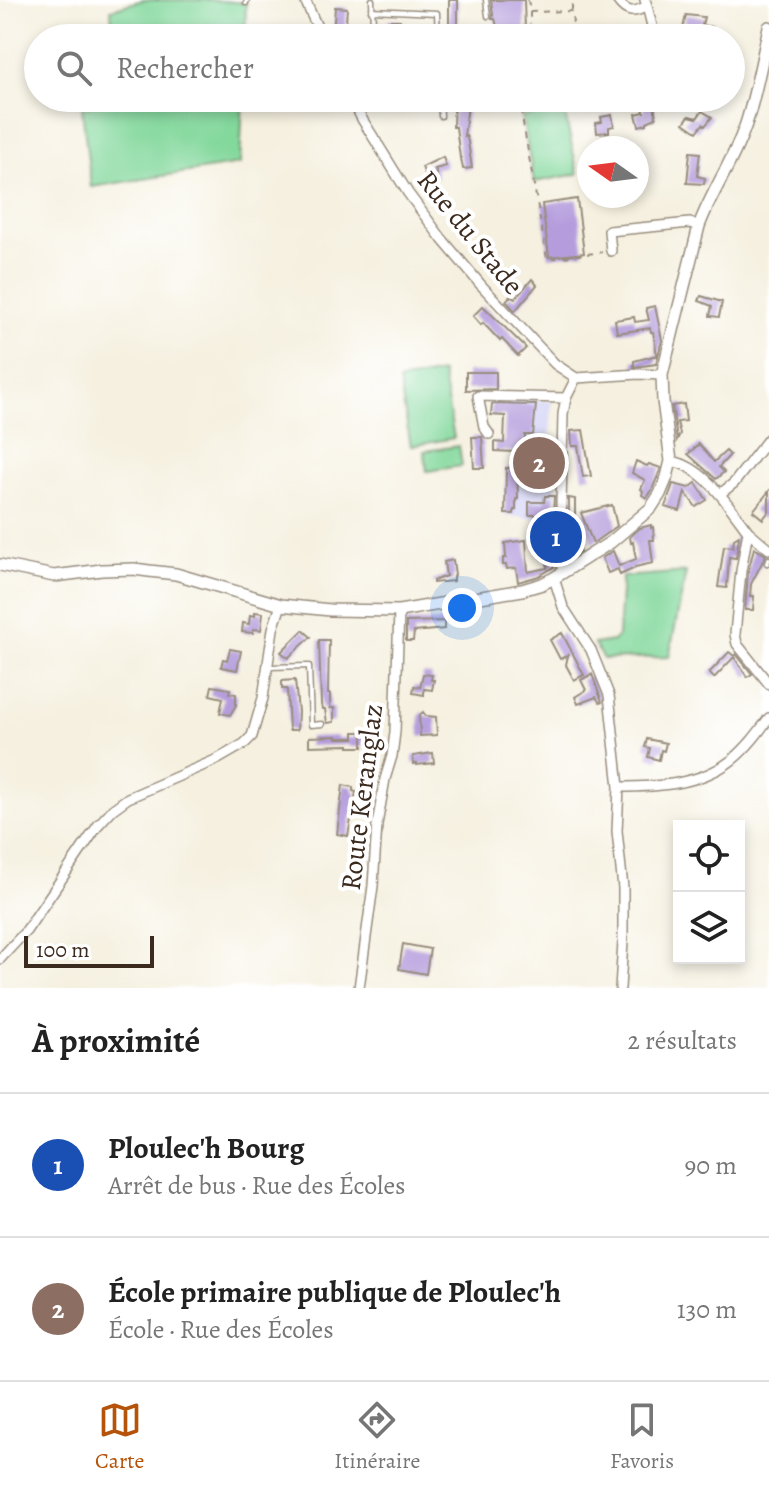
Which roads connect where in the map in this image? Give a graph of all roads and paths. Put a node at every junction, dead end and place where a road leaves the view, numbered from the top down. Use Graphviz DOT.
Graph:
graph roads {
  1 [pos="305,0"];
  2 [pos="372,0"];
  3 [pos="486,0"];
  4 [pos="528,0"];
  5 [pos="572,0"];
  6 [pos="617,0"];
  7 [pos="646,3"];
  8 [pos="371,10"];
  9 [pos="572,11"];
  10 [pos="530,12"];
  11 [pos="488,16"];
  12 [pos="316,24"];
  13 [pos="373,24"];
  14 [pos="437,24"];
  15 [pos="530,24"];
  16 [pos="573,24"];
  17 [pos="651,24"];
  18 [pos="769,27"];
  19 [pos="358,112"];
  20 [pos="441,112"];
  21 [pos="523,112"];
  22 [pos="441,116"];
  23 [pos="699,226"];
  24 [pos="611,251"];
  25 [pos="662,375"];
  26 [pos="576,378"];
  27 [pos="566,398"];
  28 [pos="489,434"];
  29 [pos="769,438"];
  30 [pos="671,461"];
  31 [pos="720,494"];
  32 [pos="748,531"];
  33 [pos="769,549"];
  34 [pos="0,565"];
  35 [pos="559,575"];
  36 [pos="281,605"];
  37 [pos="399,611"];
  38 [pos="268,667"];
  39 [pos="769,684"];
  40 [pos="769,718"];
  41 [pos="322,724"];
  42 [pos="619,787"];
  43 [pos="0,959"];
  44 [pos="359,988"];
  45 [pos="620,988"];
  1 -- 12 [label="street"];
  2 -- 8 [label="lane"];
  3 -- 11 [label="lane"];
  4 -- 10 [label="path"];
  5 -- 9 [label="path"];
  6 -- 7 [label="street"];
  7 -- 17 [label="street"];
  8 -- 13 [label="lane"];
  8 -- 14 [label="lane"];
  9 -- 10 [label="path"];
  9 -- 16 [label="path"];
  10 -- 15 [label="path"];
  18 -- 23 [label="street"];
  19 -- 26 [label="street, Rue du Stade"];
  20 -- 22 [label="lane"];
  21 -- 24 [label="path"];
  23 -- 24 [label="street"];
  23 -- 25 [label="street"];
  25 -- 26 [label="street"];
  25 -- 30 [label="street"];
  26 -- 27 [label="street"];
  27 -- 28 [label="street"];
  27 -- 35 [label="street"];
  29 -- 31 [label="street"];
  30 -- 31 [label="street"];
  30 -- 35 [label="street"];
  31 -- 32 [label="street"];
  32 -- 33 [label="street"];
  32 -- 39 [label="street"];
  34 -- 36 [label="street"];
  35 -- 37 [label="street"];
  35 -- 42 [label="street"];
  36 -- 37 [label="street"];
  36 -- 38 [label="street"];
  37 -- 44 [label="street, Route Keranglaz"];
  38 -- 41 [label="lane"];
  38 -- 43 [label="street"];
  40 -- 42 [label="street"];
  42 -- 45 [label="street"];
}
